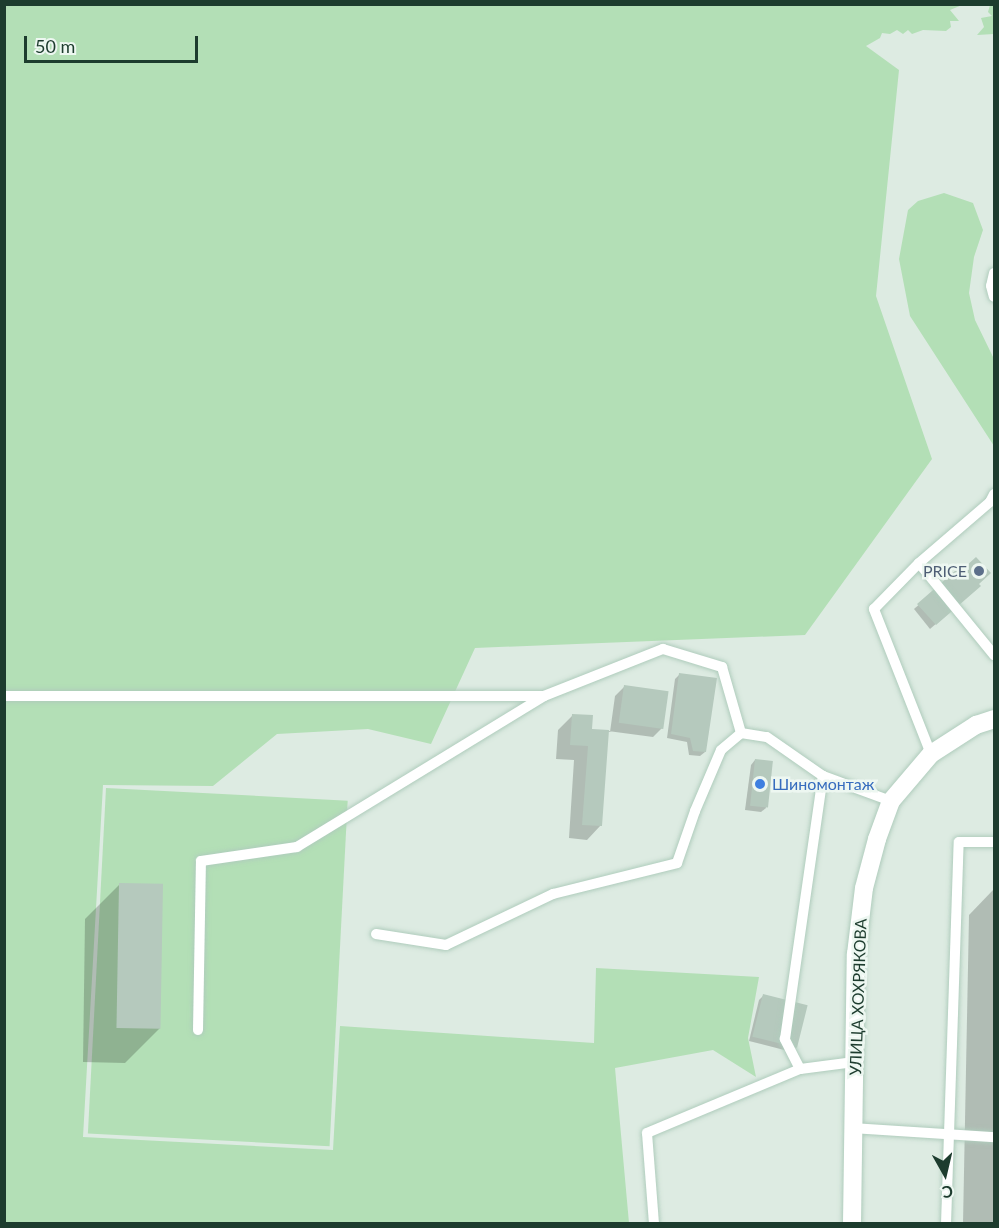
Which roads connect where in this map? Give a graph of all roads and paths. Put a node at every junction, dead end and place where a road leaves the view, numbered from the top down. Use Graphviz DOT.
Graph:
graph roads {
  1 [pos="994,273"];
  2 [pos="994,297"];
  3 [pos="994,494"];
  4 [pos="920,564"];
  5 [pos="994,655"];
  6 [pos="4,696"];
  7 [pos="544,696"];
  8 [pos="994,719"];
  9 [pos="741,733"];
  10 [pos="931,754"];
  11 [pos="823,776"];
  12 [pos="891,801"];
  13 [pos="994,842"];
  14 [pos="376,934"];
  15 [pos="198,1030"];
  16 [pos="854,1062"];
  17 [pos="800,1069"];
  18 [pos="853,1128"];
  19 [pos="949,1134"];
  20 [pos="994,1137"];
  21 [pos="654,1224"];
  22 [pos="852,1224"];
  23 [pos="946,1224"];
  1 -- 2 [label="lane"];
  3 -- 4 [label="lane"];
  4 -- 5 [label="lane"];
  4 -- 10 [label="lane"];
  6 -- 7 [label="lane"];
  7 -- 9 [label="lane"];
  7 -- 15 [label="lane"];
  8 -- 10 [label="main road, УЛИЦА ХОХРЯКОВА"];
  9 -- 11 [label="lane"];
  9 -- 14 [label="lane"];
  10 -- 12 [label="main road, УЛИЦА ХОХРЯКОВА"];
  11 -- 12 [label="lane"];
  11 -- 17 [label="lane"];
  12 -- 16 [label="main road, УЛИЦА ХОХРЯКОВА"];
  13 -- 19 [label="lane"];
  16 -- 17 [label="lane"];
  16 -- 18 [label="main road, УЛИЦА ХОХРЯКОВА"];
  17 -- 21 [label="lane"];
  18 -- 19 [label="lane"];
  18 -- 22 [label="main road, УЛИЦА ХОХРЯКОВА"];
  19 -- 20 [label="lane"];
  19 -- 23 [label="lane"];
}
